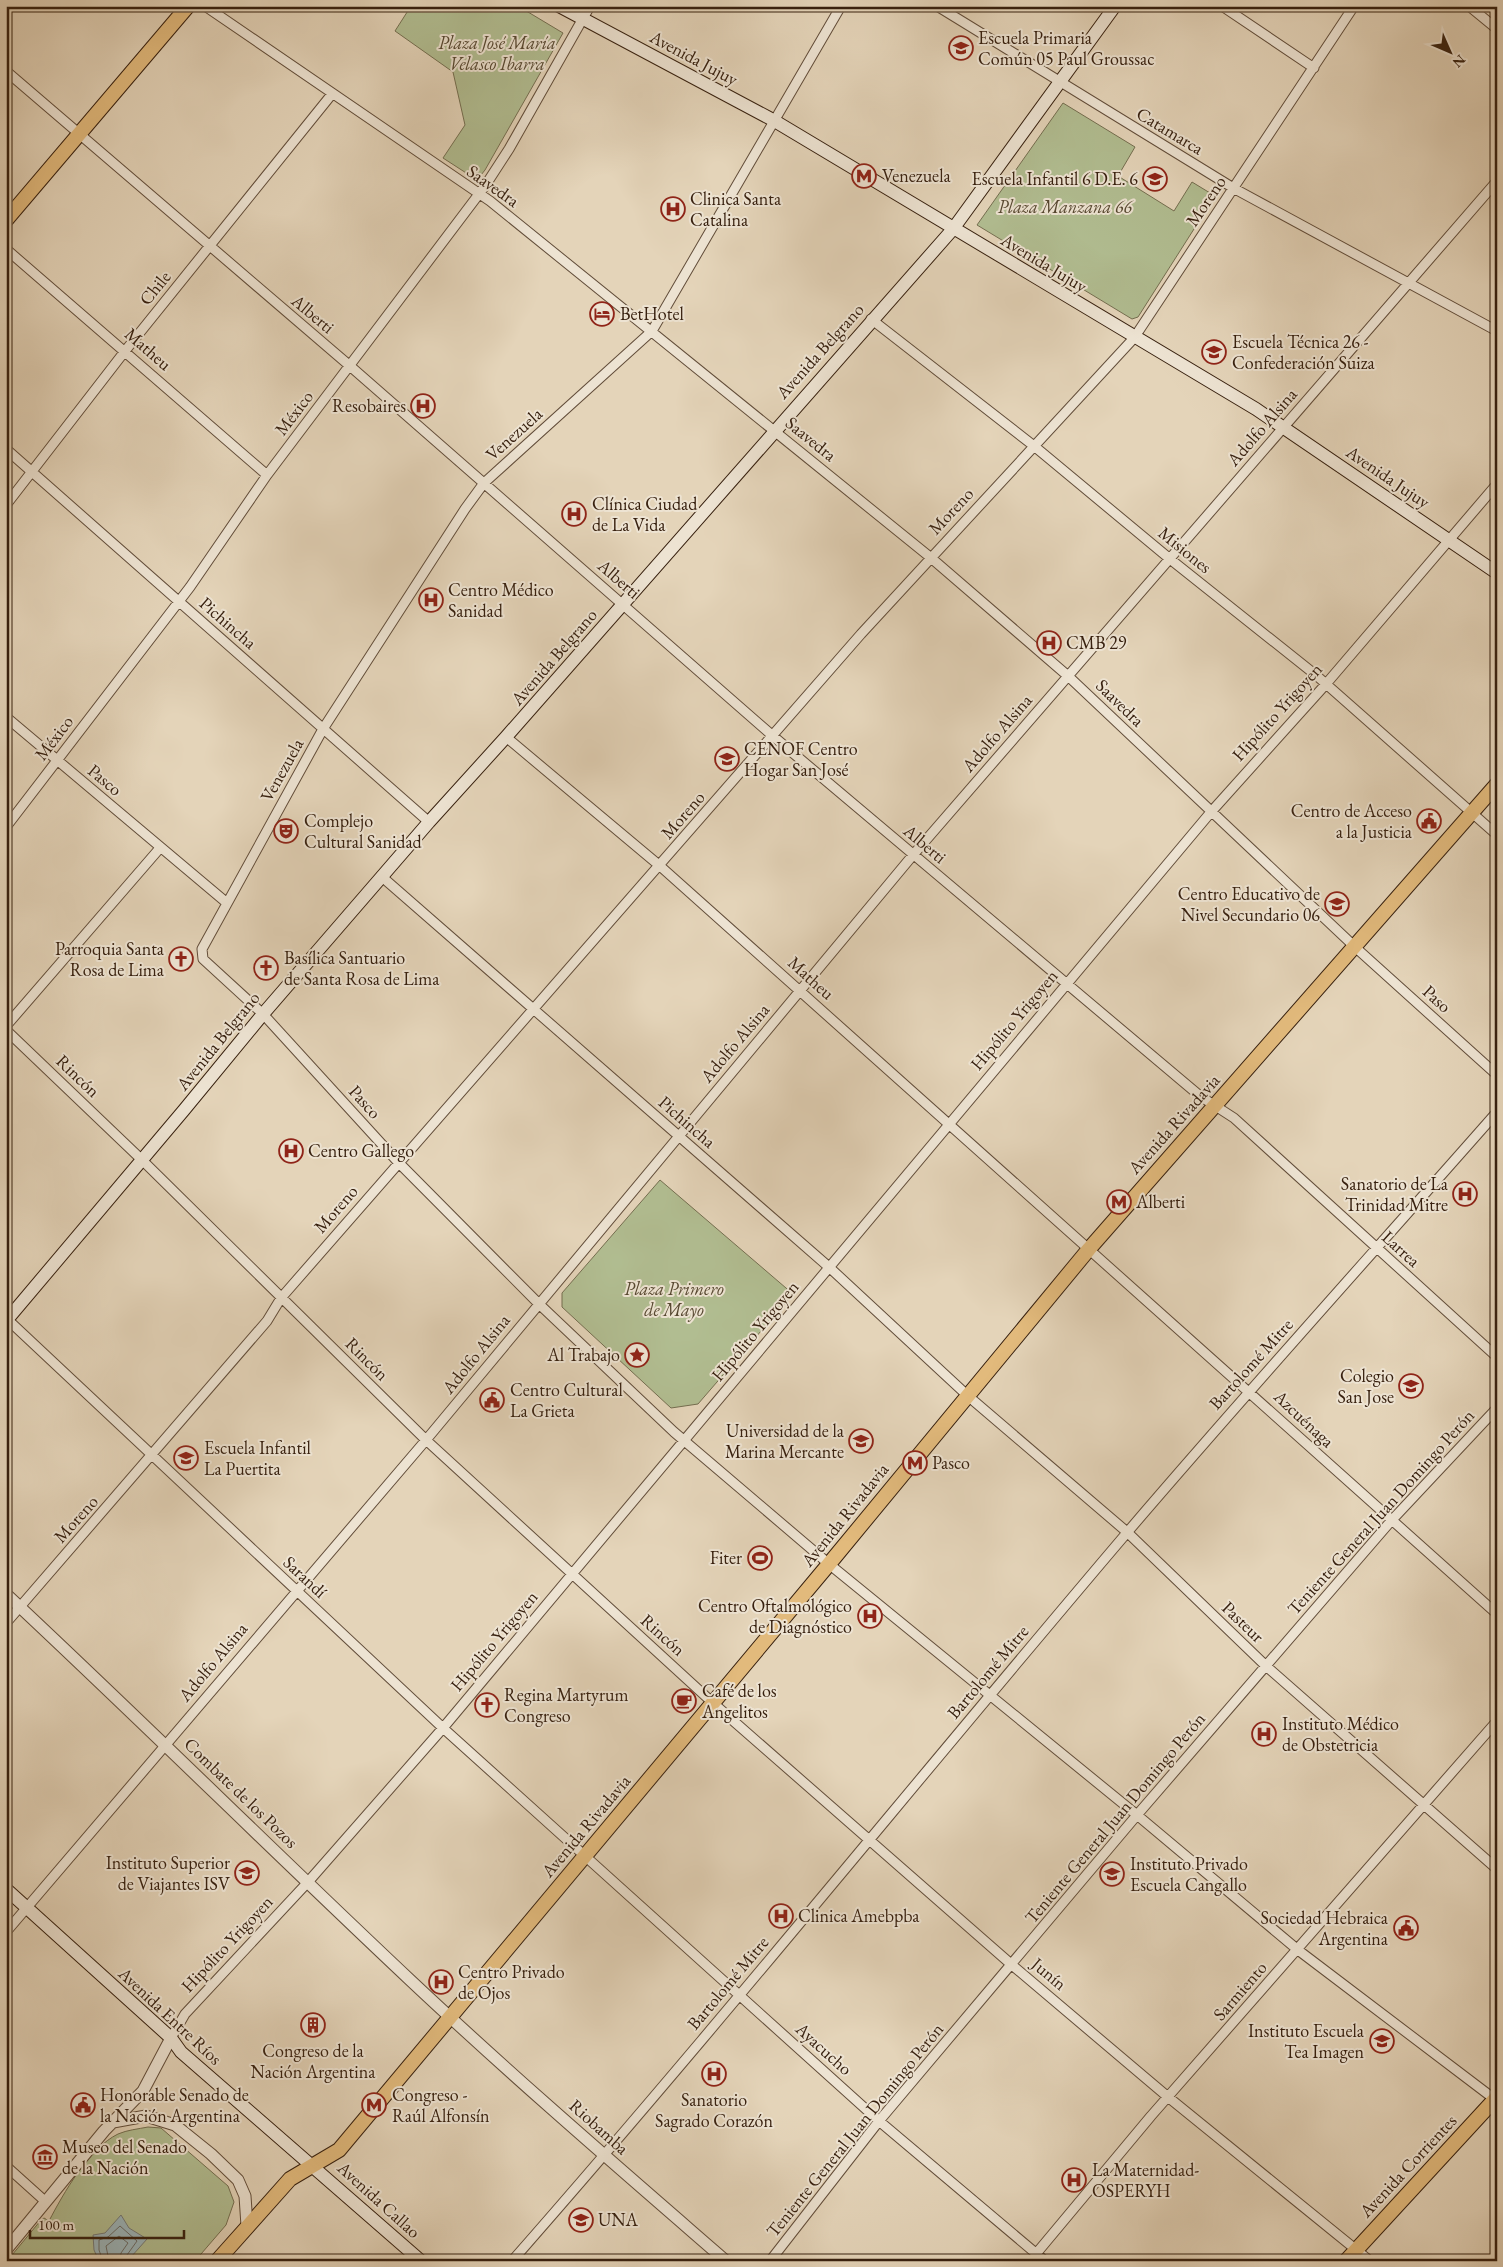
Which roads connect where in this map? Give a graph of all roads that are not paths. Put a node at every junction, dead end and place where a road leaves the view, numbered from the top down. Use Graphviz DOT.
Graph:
graph roads {
  1 [pos="188,6"];
  2 [pos="205,6"];
  3 [pos="559,6"];
  4 [pos="590,6"];
  5 [pos="841,6"];
  6 [pos="937,6"];
  7 [pos="1115,6"];
  8 [pos="1222,6"];
  9 [pos="1354,6"];
  10 [pos="1469,6"];
  11 [pos="583,20"];
  12 [pos="1497,29"];
  13 [pos="1314,68"];
  14 [pos="6,71"];
  15 [pos="1060,83"];
  16 [pos="332,94"];
  17 [pos="773,120"];
  18 [pos="79,134"];
  19 [pos="1497,182"];
  20 [pos="1235,189"];
  21 [pos="478,194"];
  22 [pos="6,220"];
  23 [pos="953,229"];
  24 [pos="209,247"];
  25 [pos="6,249"];
  26 [pos="1407,283"];
  27 [pos="871,319"];
  28 [pos="652,331"];
  29 [pos="1497,332"];
  30 [pos="1134,338"];
  31 [pos="125,351"];
  32 [pos="350,366"];
  33 [pos="1284,427"];
  34 [pos="774,430"];
  35 [pos="1034,446"];
  36 [pos="6,449"];
  37 [pos="33,471"];
  38 [pos="267,475"];
  39 [pos="484,483"];
  40 [pos="1497,484"];
  41 [pos="6,504"];
  42 [pos="1450,540"];
  43 [pos="930,557"];
  44 [pos="1170,559"];
  45 [pos="1497,573"];
  46 [pos="179,602"];
  47 [pos="623,604"];
  48 [pos="1068,676"];
  49 [pos="1326,684"];
  50 [pos="6,717"];
  51 [pos="323,729"];
  52 [pos="506,737"];
  53 [pos="774,737"];
  54 [pos="57,761"];
  55 [pos="1497,784"];
  56 [pos="1211,812"];
  57 [pos="1472,812"];
  58 [pos="428,822"];
  59 [pos="6,827"];
  60 [pos="1497,835"];
  61 [pos="160,848"];
  62 [pos="913,855"];
  63 [pos="660,866"];
  64 [pos="381,876"];
  65 [pos="227,902"];
  66 [pos="1355,947"];
  67 [pos="1066,984"];
  68 [pos="800,990"];
  69 [pos="533,1010"];
  70 [pos="263,1014"];
  71 [pos="6,1026"];
  72 [pos="6,1030"];
  73 [pos="1497,1075"];
  74 [pos="1215,1106"];
  75 [pos="1497,1112"];
  76 [pos="950,1124"];
  77 [pos="678,1137"];
  78 [pos="142,1160"];
  79 [pos="398,1162"];
  80 [pos="1089,1249"];
  81 [pos="1376,1249"];
  82 [pos="830,1268"];
  83 [pos="281,1298"];
  84 [pos="539,1304"];
  85 [pos="7,1319"];
  86 [pos="1497,1357"];
  87 [pos="1249,1390"];
  88 [pos="968,1396"];
  89 [pos="1497,1408"];
  90 [pos="426,1440"];
  91 [pos="686,1440"];
  92 [pos="152,1456"];
  93 [pos="1391,1521"];
  94 [pos="1127,1532"];
  95 [pos="830,1564"];
  96 [pos="572,1574"];
  97 [pos="296,1590"];
  98 [pos="6,1594"];
  99 [pos="20,1607"];
  100 [pos="1497,1614"];
  101 [pos="6,1623"];
  102 [pos="1266,1666"];
  103 [pos="990,1695"];
  104 [pos="713,1703"];
  105 [pos="1497,1721"];
  106 [pos="443,1728"];
  107 [pos="165,1744"];
  108 [pos="1424,1806"];
  109 [pos="1137,1815"];
  110 [pos="869,1840"];
  111 [pos="586,1856"];
  112 [pos="1497,1869"];
  113 [pos="308,1882"];
  114 [pos="6,1889"];
  115 [pos="26,1908"];
  116 [pos="6,1932"];
  117 [pos="1298,1950"];
  118 [pos="1012,1965"];
  119 [pos="739,1996"];
  120 [pos="450,2017"];
  121 [pos="171,2038"];
  122 [pos="1168,2096"];
  123 [pos="1496,2099"];
  124 [pos="879,2120"];
  125 [pos="112,2123"];
  126 [pos="604,2156"];
  127 [pos="313,2165"];
  128 [pos="6,2166"];
  129 [pos="46,2202"];
  130 [pos="247,2226"];
  131 [pos="6,2250"];
  132 [pos="1356,2250"];
  133 [pos="1036,2253"];
  134 [pos="217,2261"];
  135 [pos="421,2261"];
  136 [pos="512,2261"];
  137 [pos="726,2261"];
  138 [pos="770,2261"];
  139 [pos="1030,2261"];
  140 [pos="1045,2261"];
  141 [pos="1346,2261"];
  142 [pos="1370,2261"];
  1 -- 18 [label="main road"];
  2 -- 16 [label="street, Saavedra"];
  3 -- 11 [label="main road, Avenida Jujuy"];
  4 -- 11 [label="street, México"];
  5 -- 17 [label="street, Venezuela"];
  6 -- 15 [label="street, Catamarca"];
  7 -- 15 [label="main road, Avenida Belgrano"];
  8 -- 13 [label="street"];
  9 -- 13 [label="street, Moreno"];
  10 -- 12 [label="street"];
  11 -- 17 [label="main road, Avenida Jujuy"];
  11 -- 21 [label="street, México"];
  13 -- 20 [label="street, Moreno"];
  14 -- 18 [label="street, Alberti"];
  15 -- 20 [label="street, Catamarca"];
  15 -- 23 [label="main road, Avenida Belgrano"];
  16 -- 21 [label="street, Saavedra"];
  16 -- 24 [label="street, Chile"];
  17 -- 23 [label="main road, Avenida Jujuy"];
  17 -- 28 [label="street, Venezuela"];
  18 -- 22 [label="main road"];
  18 -- 24 [label="street, Alberti"];
  19 -- 26 [label="street, Adolfo Alsina"];
  20 -- 26 [label="street, Catamarca"];
  20 -- 30 [label="street, Moreno"];
  21 -- 28 [label="street, Saavedra"];
  21 -- 32 [label="street, México"];
  23 -- 27 [label="main road, Avenida Belgrano"];
  23 -- 30 [label="main road, Avenida Jujuy"];
  24 -- 31 [label="street, Chile"];
  24 -- 32 [label="street, Alberti"];
  25 -- 31 [label="street, Matheu"];
  26 -- 29 [label="street, Catamarca"];
  26 -- 33 [label="street, Adolfo Alsina"];
  27 -- 34 [label="main road, Avenida Belgrano"];
  27 -- 35 [label="street, Misiones"];
  28 -- 34 [label="street, Saavedra"];
  28 -- 39 [label="street, Venezuela"];
  30 -- 33 [label="main road, Avenida Jujuy"];
  30 -- 35 [label="street, Moreno"];
  31 -- 37 [label="street, Chile"];
  31 -- 38 [label="street, Matheu"];
  32 -- 38 [label="street, México"];
  32 -- 39 [label="street, Alberti"];
  33 -- 42 [label="main road, Avenida Jujuy"];
  33 -- 44 [label="street, Adolfo Alsina"];
  34 -- 43 [label="street, Saavedra"];
  34 -- 47 [label="main road, Avenida Belgrano"];
  35 -- 43 [label="street, Moreno"];
  35 -- 44 [label="street, Misiones"];
  36 -- 37 [label="street, Pichincha"];
  37 -- 41 [label="street, Chile"];
  37 -- 46 [label="street, Pichincha"];
  38 -- 46 [label="street, México"];
  39 -- 47 [label="street, Alberti"];
  39 -- 51 [label="street, Venezuela"];
  40 -- 42 [label="street, Hipólito Yrigoyen"];
  42 -- 45 [label="main road, Avenida Jujuy"];
  42 -- 49 [label="street, Hipólito Yrigoyen"];
  43 -- 48 [label="street, Saavedra"];
  43 -- 53 [label="street, Moreno"];
  44 -- 48 [label="street, Adolfo Alsina"];
  44 -- 49 [label="street, Misiones"];
  46 -- 51 [label="street, Pichincha"];
  46 -- 54 [label="street, México"];
  47 -- 52 [label="main road, Avenida Belgrano"];
  47 -- 53 [label="street, Alberti"];
  48 -- 56 [label="street, Saavedra"];
  48 -- 62 [label="street, Adolfo Alsina"];
  49 -- 56 [label="street, Hipólito Yrigoyen"];
  49 -- 57 [label="street, Misiones"];
  50 -- 54 [label="street, Pasco"];
  51 -- 58 [label="street, Pichincha"];
  51 -- 65 [label="street, Venezuela"];
  52 -- 58 [label="main road, Avenida Belgrano"];
  52 -- 63 [label="street, Matheu"];
  53 -- 62 [label="street, Alberti"];
  53 -- 63 [label="street, Moreno"];
  54 -- 59 [label="street, México"];
  54 -- 61 [label="street, Pasco"];
  55 -- 57 [label="main road, Avenida Rivadavia"];
  56 -- 66 [label="street, Saavedra"];
  56 -- 67 [label="street, Hipólito Yrigoyen"];
  57 -- 60 [label="street, Misiones"];
  57 -- 66 [label="main road, Avenida Rivadavia"];
  58 -- 64 [label="main road, Avenida Belgrano"];
  61 -- 65 [label="street, Pasco"];
  61 -- 71 [label="street"];
  62 -- 67 [label="street, Alberti"];
  62 -- 68 [label="street, Adolfo Alsina"];
  63 -- 68 [label="street, Matheu"];
  63 -- 69 [label="street, Moreno"];
  64 -- 69 [label="street, Pichincha"];
  64 -- 70 [label="main road, Avenida Belgrano"];
  65 -- 70 [label="street, Pasco"];
  66 -- 73 [label="street, Paso"];
  66 -- 74 [label="main road, Avenida Rivadavia"];
  67 -- 74 [label="street, Alberti"];
  67 -- 76 [label="street, Hipólito Yrigoyen"];
  68 -- 76 [label="street, Matheu"];
  68 -- 77 [label="street, Adolfo Alsina"];
  69 -- 77 [label="street, Pichincha"];
  69 -- 79 [label="street, Moreno"];
  70 -- 78 [label="main road, Avenida Belgrano"];
  70 -- 79 [label="street, Pasco"];
  72 -- 78 [label="street, Rincón"];
  74 -- 80 [label="main road, Avenida Rivadavia"];
  74 -- 81 [label="street, Larrea"];
  75 -- 81 [label="street, Bartolomé Mitre"];
  76 -- 80 [label="street, Matheu"];
  76 -- 82 [label="street, Hipólito Yrigoyen"];
  77 -- 82 [label="street, Pichincha"];
  77 -- 84 [label="street, Adolfo Alsina"];
  78 -- 83 [label="street, Rincón"];
  78 -- 85 [label="main road, Avenida Belgrano"];
  79 -- 83 [label="street, Moreno"];
  79 -- 84 [label="street, Pasco"];
  80 -- 87 [label="street, Azcuénaga"];
  80 -- 88 [label="main road, Avenida Rivadavia"];
  81 -- 86 [label="street, Larrea"];
  81 -- 87 [label="street, Bartolomé Mitre"];
  82 -- 88 [label="street, Pichincha"];
  82 -- 91 [label="street, Hipólito Yrigoyen"];
  83 -- 90 [label="street, Rincón"];
  83 -- 92 [label="street, Moreno"];
  84 -- 90 [label="street, Adolfo Alsina"];
  84 -- 91 [label="street, Pasco"];
  85 -- 92 [label="street, Sarandí"];
  87 -- 93 [label="street, Azcuénaga"];
  87 -- 94 [label="street, Bartolomé Mitre"];
  88 -- 94 [label="street, Pasteur"];
  88 -- 95 [label="main road, Avenida Rivadavia"];
  89 -- 93 [label="street, Teniente General Juan Domingo Perón"];
  90 -- 96 [label="street, Rincón"];
  90 -- 97 [label="street, Adolfo Alsina"];
  91 -- 95 [label="street, Pasco"];
  91 -- 96 [label="street, Hipólito Yrigoyen"];
  92 -- 97 [label="street, Sarandí"];
  92 -- 99 [label="street, Moreno"];
  93 -- 100 [label="street, Azcuénaga"];
  93 -- 102 [label="street, Teniente General Juan Domingo Perón"];
  94 -- 102 [label="street, Pasteur"];
  94 -- 103 [label="street, Bartolomé Mitre"];
  95 -- 103 [label="street, Pasco"];
  95 -- 104 [label="main road, Avenida Rivadavia"];
  96 -- 104 [label="street, Rincón"];
  96 -- 106 [label="street, Hipólito Yrigoyen"];
  97 -- 106 [label="street, Sarandí"];
  97 -- 107 [label="street, Adolfo Alsina"];
  98 -- 99 [label="street, Combate de los Pozos"];
  99 -- 101 [label="street, Moreno"];
  99 -- 107 [label="street, Combate de los Pozos"];
  102 -- 108 [label="street, Pasteur"];
  102 -- 109 [label="street, Teniente General Juan Domingo Perón"];
  103 -- 109 [label="street, Pasco"];
  103 -- 110 [label="street, Bartolomé Mitre"];
  104 -- 110 [label="street, Junín"];
  104 -- 111 [label="main road, Avenida Rivadavia"];
  105 -- 108 [label="street, Sarmiento"];
  106 -- 111 [label="street, Sarandí"];
  106 -- 113 [label="street, Hipólito Yrigoyen"];
  107 -- 113 [label="street, Combate de los Pozos"];
  107 -- 115 [label="street, Adolfo Alsina"];
  108 -- 112 [label="street, Pasteur"];
  108 -- 117 [label="street, Sarmiento"];
  109 -- 117 [label="street, Pasco"];
  109 -- 118 [label="street, Teniente General Juan Domingo Perón"];
  110 -- 118 [label="street, Junín"];
  110 -- 119 [label="street, Bartolomé Mitre"];
  111 -- 119 [label="street, Ayacucho"];
  111 -- 120 [label="main road, Avenida Rivadavia"];
  113 -- 120 [label="street, Combate de los Pozos"];
  113 -- 121 [label="street, Hipólito Yrigoyen"];
  114 -- 115 [label="main road, Avenida Entre Ríos"];
  115 -- 116 [label="street, Adolfo Alsina"];
  115 -- 121 [label="main road, Avenida Entre Ríos"];
  117 -- 122 [label="street, Sarmiento"];
  117 -- 123 [label="street, Pasco"];
  118 -- 122 [label="street, Junín"];
  118 -- 124 [label="street, Teniente General Juan Domingo Perón"];
  119 -- 124 [label="street, Ayacucho"];
  119 -- 126 [label="street, Bartolomé Mitre"];
  120 -- 126 [label="street, Riobamba"];
  120 -- 127 [label="main road, Avenida Rivadavia"];
  121 -- 125 [label="street, Hipólito Yrigoyen"];
  121 -- 127 [label="main road, Avenida Entre Ríos"];
  122 -- 132 [label="street, Junín"];
  122 -- 133 [label="street, Sarmiento"];
  123 -- 132 [label="main road, Avenida Corrientes"];
  124 -- 133 [label="street, Ayacucho"];
  124 -- 138 [label="street, Teniente General Juan Domingo Perón"];
  125 -- 129 [label="street, Hipólito Yrigoyen"];
  125 -- 130 [label="street"];
  126 -- 136 [label="street, Bartolomé Mitre"];
  126 -- 137 [label="street, Riobamba"];
  127 -- 130 [label="main road, Avenida Rivadavia"];
  127 -- 135 [label="main road, Avenida Callao"];
  128 -- 129 [label="street"];
  129 -- 131 [label="street, Hipólito Yrigoyen"];
  130 -- 134 [label="main road, Avenida Rivadavia"];
  132 -- 141 [label="main road, Avenida Corrientes"];
  132 -- 142 [label="street, Junín"];
  133 -- 139 [label="street, Sarmiento"];
  133 -- 140 [label="street, Ayacucho"];
}
